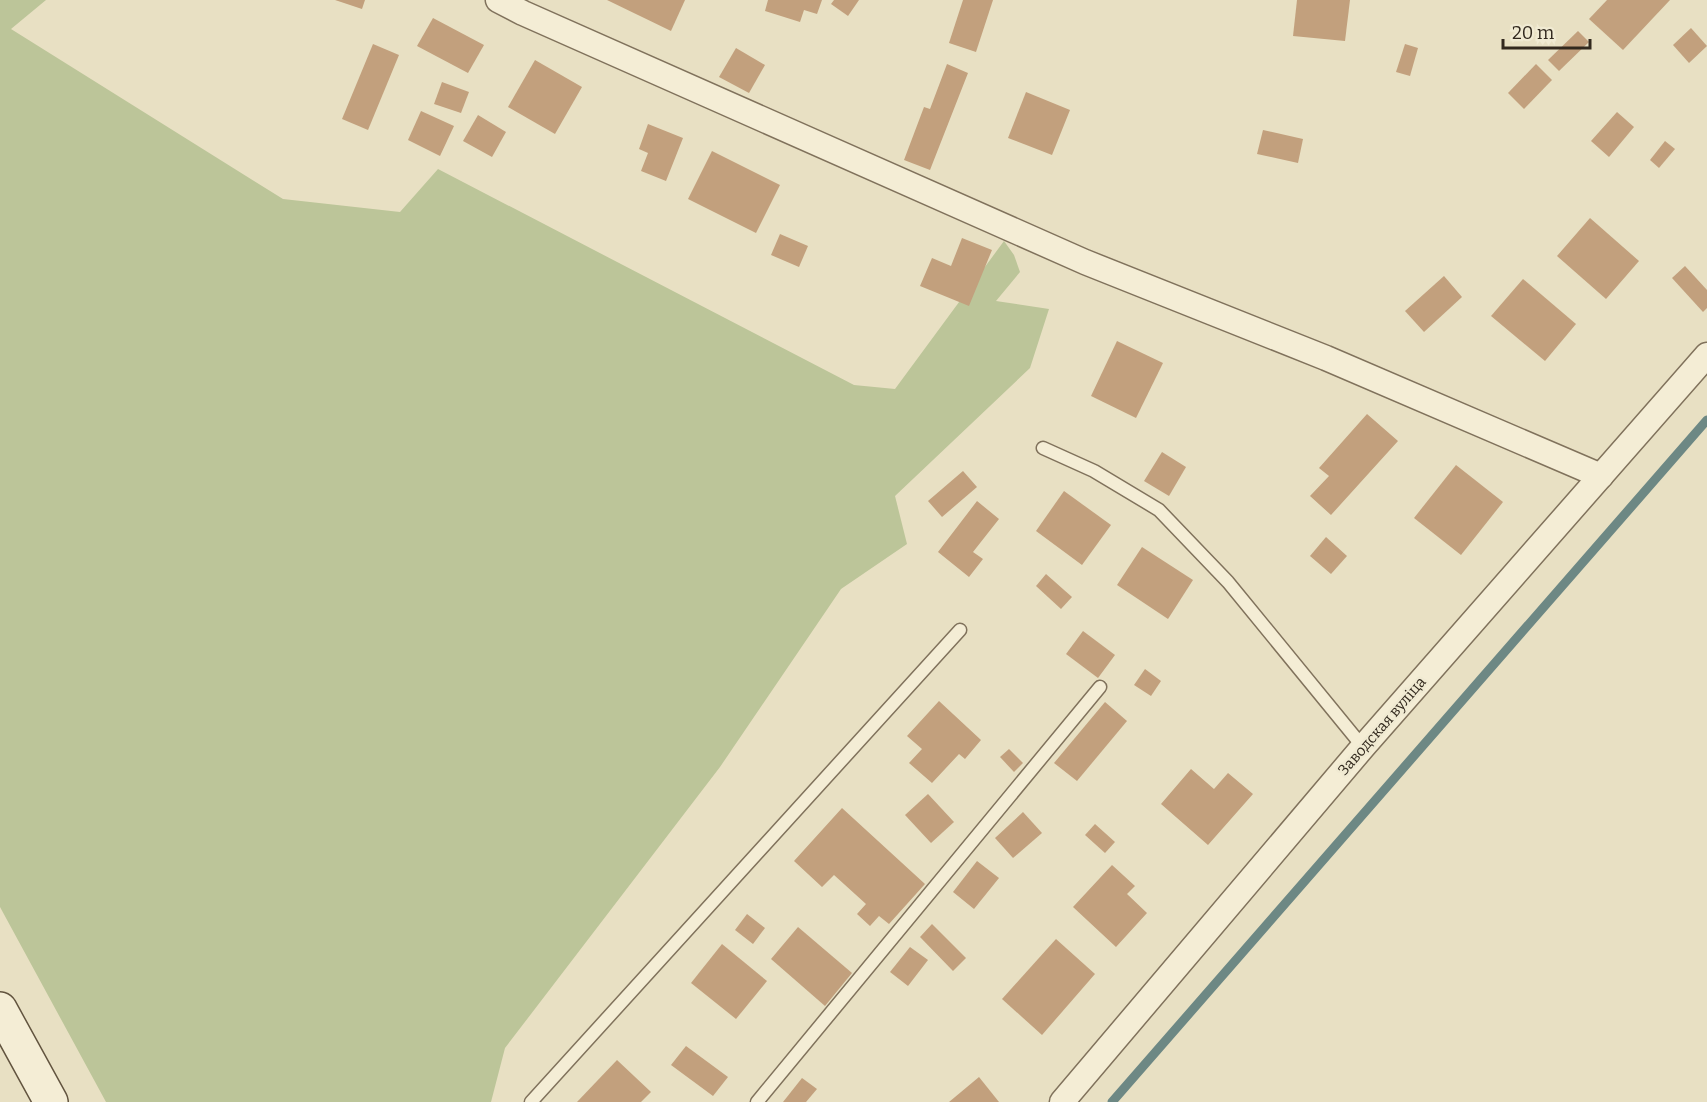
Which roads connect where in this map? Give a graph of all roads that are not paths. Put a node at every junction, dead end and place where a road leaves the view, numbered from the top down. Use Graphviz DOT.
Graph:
graph roads {
  1 [pos="498,0"];
  2 [pos="526,7"];
  3 [pos="1707,355"];
  4 [pos="1042,448"];
  5 [pos="1601,476"];
  6 [pos="960,630"];
  7 [pos="1100,687"];
  8 [pos="1363,747"];
  9 [pos="0,1009"];
  10 [pos="51,1102"];
  11 [pos="531,1102"];
  12 [pos="757,1102"];
  13 [pos="1062,1102"];
  1 -- 2 [label="street"];
  2 -- 5 [label="street"];
  3 -- 5 [label="street, Заводская вуліца"];
  4 -- 8 [label="lane"];
  5 -- 8 [label="street, Заводская вуліца"];
  6 -- 11 [label="lane"];
  7 -- 12 [label="lane"];
  8 -- 13 [label="street, Заводская вуліца"];
  9 -- 10 [label="main road"];
}
